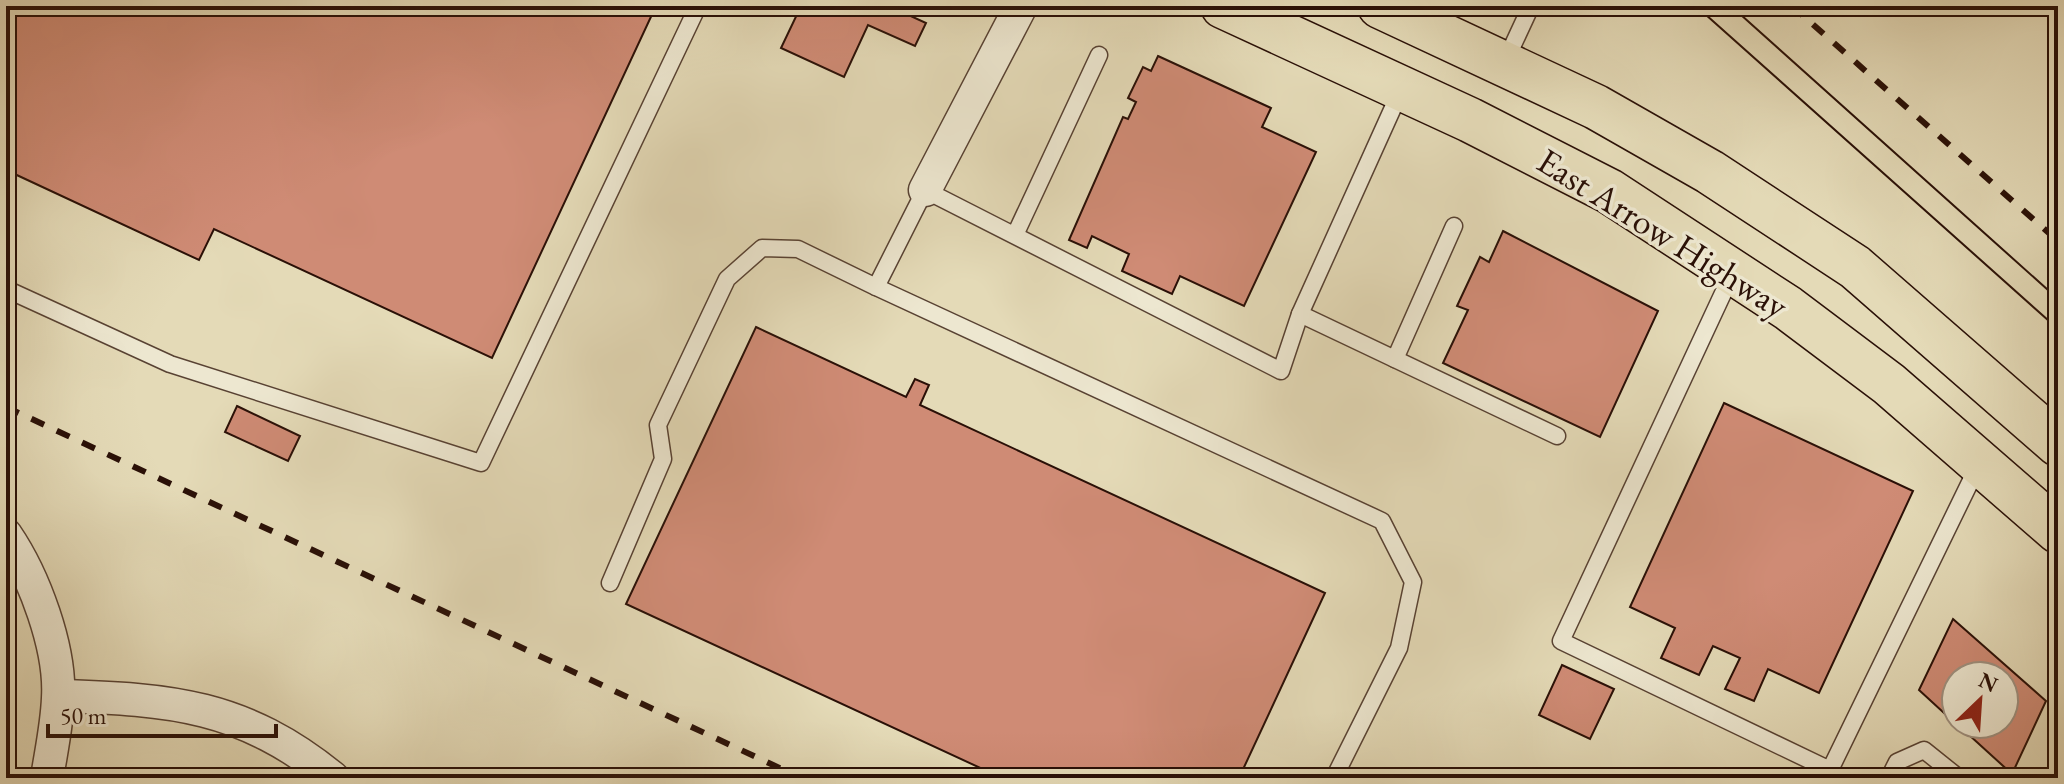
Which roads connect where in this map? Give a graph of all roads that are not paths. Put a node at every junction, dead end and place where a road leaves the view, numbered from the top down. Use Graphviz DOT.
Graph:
graph roads {
  1 [pos="698,6"];
  2 [pos="1021,6"];
  3 [pos="1223,6"];
  4 [pos="1380,6"];
  5 [pos="1531,6"];
  6 [pos="1099,55"];
  7 [pos="1504,64"];
  8 [pos="1401,88"];
  9 [pos="925,190"];
  10 [pos="1454,226"];
  11 [pos="1015,235"];
  12 [pos="1733,273"];
  13 [pos="876,287"];
  14 [pos="6,289"];
  15 [pos="1300,314"];
  16 [pos="1395,359"];
  17 [pos="1557,436"];
  18 [pos="2058,444"];
  19 [pos="1980,462"];
  20 [pos="2058,531"];
  21 [pos="6,535"];
  22 [pos="610,583"];
  23 [pos="59,696"];
  24 [pos="47,778"];
  25 [pos="333,778"];
  26 [pos="1334,778"];
  27 [pos="1889,778"];
  28 [pos="1959,778"];
  1 -- 14 [label="lane"];
  2 -- 9 [label="street"];
  3 -- 8 [label="main road, East Arrow Highway"];
  4 -- 7 [label="main road, East Arrow Highway"];
  5 -- 7 [label="lane"];
  6 -- 11 [label="lane"];
  7 -- 18 [label="main road, East Arrow Highway"];
  8 -- 12 [label="main road, East Arrow Highway"];
  8 -- 15 [label="lane"];
  9 -- 11 [label="lane"];
  9 -- 13 [label="lane"];
  10 -- 16 [label="lane"];
  11 -- 15 [label="lane"];
  12 -- 19 [label="main road, East Arrow Highway"];
  12 -- 19 [label="lane"];
  13 -- 22 [label="lane"];
  13 -- 26 [label="lane"];
  15 -- 16 [label="lane"];
  16 -- 17 [label="lane"];
  19 -- 20 [label="main road, East Arrow Highway"];
  21 -- 23 [label="street"];
  23 -- 24 [label="street"];
  23 -- 25 [label="street"];
  27 -- 28 [label="lane"];
}
